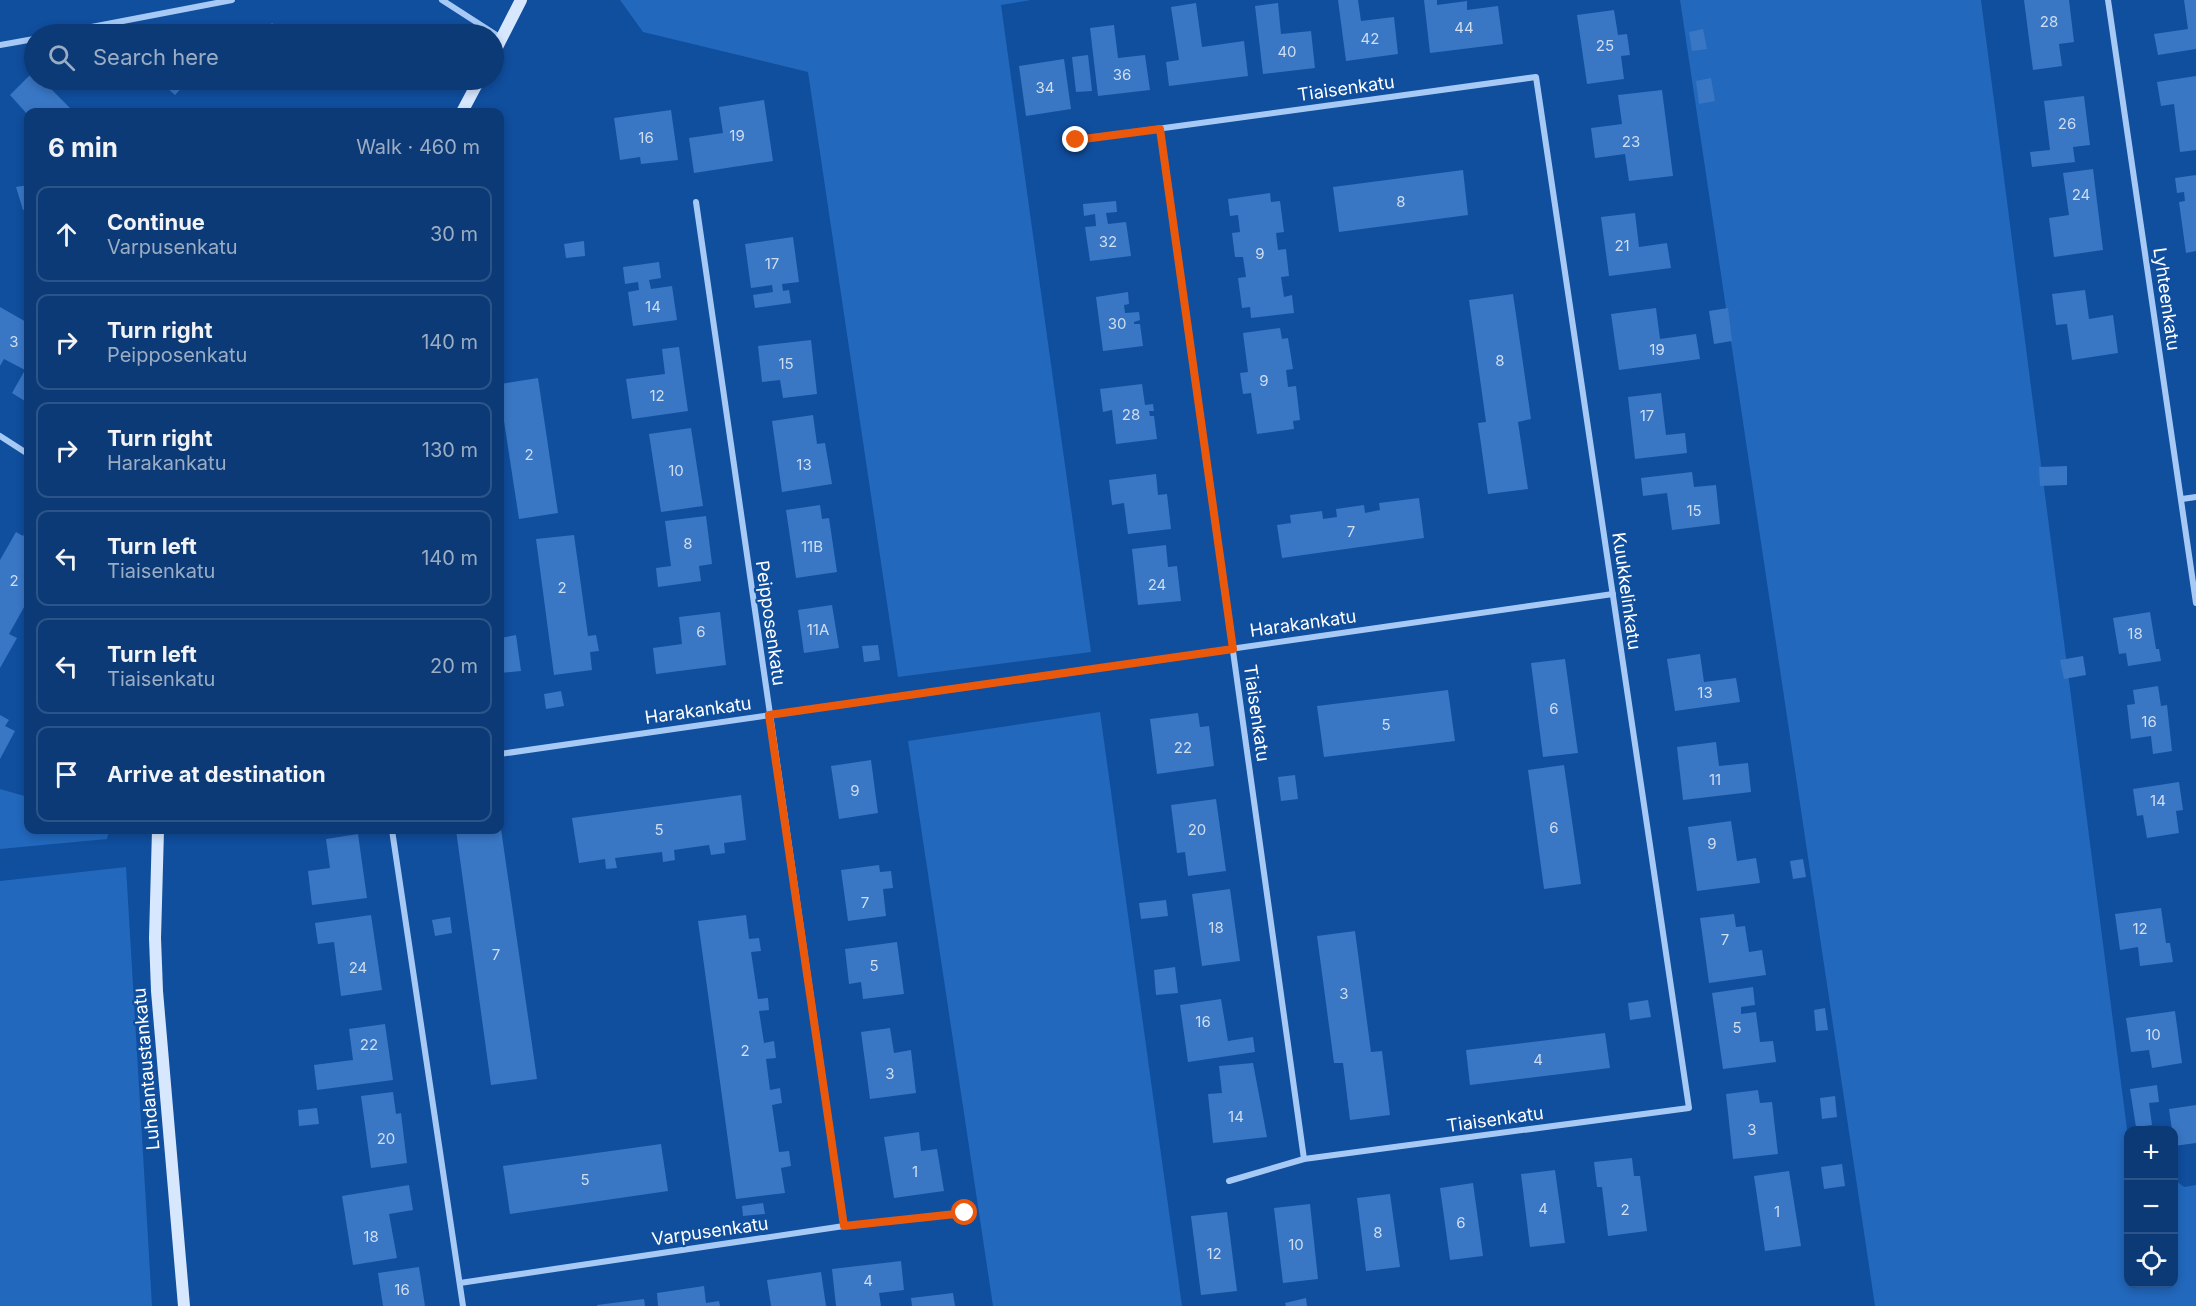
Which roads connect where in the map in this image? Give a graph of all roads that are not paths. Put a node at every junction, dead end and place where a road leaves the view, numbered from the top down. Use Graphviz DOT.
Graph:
graph roads {
  1 [pos="232,0"];
  2 [pos="442,0"];
  3 [pos="521,0"];
  4 [pos="2108,0"];
  5 [pos="107,24"];
  6 [pos="479,24"];
  7 [pos="504,32"];
  8 [pos="24,41"];
  9 [pos="0,45"];
  10 [pos="1536,77"];
  11 [pos="474,90"];
  12 [pos="464,108"];
  13 [pos="1160,129"];
  14 [pos="1076,140"];
  15 [pos="696,202"];
  16 [pos="0,436"];
  17 [pos="24,451"];
  18 [pos="2196,497"];
  19 [pos="2181,499"];
  20 [pos="1613,594"];
  21 [pos="2196,603"];
  22 [pos="1233,649"];
  23 [pos="769,715"];
  24 [pos="504,753"];
  25 [pos="158,834"];
  26 [pos="393,834"];
  27 [pos="1689,1108"];
  28 [pos="1304,1159"];
  29 [pos="1229,1182"];
  30 [pos="965,1213"];
  31 [pos="844,1226"];
  32 [pos="460,1283"];
  33 [pos="184,1306"];
  34 [pos="463,1306"];
  1 -- 5 [label="street"];
  2 -- 6 [label="street"];
  3 -- 7 [label="street"];
  4 -- 19 [label="street, Lyhteenkatu"];
  8 -- 9 [label="street"];
  10 -- 13 [label="street, Tiaisenkatu"];
  10 -- 20 [label="street, Kuukkelinkatu"];
  11 -- 12 [label="street"];
  13 -- 14 [label="street, Tiaisenkatu"];
  13 -- 22 [label="street, Tiaisenkatu"];
  15 -- 23 [label="street, Peipposenkatu"];
  16 -- 17 [label="street"];
  18 -- 19 [label="street"];
  19 -- 21 [label="street, Lyhteenkatu"];
  20 -- 22 [label="street, Harakankatu"];
  20 -- 27 [label="street, Kuukkelinkatu"];
  22 -- 23 [label="street, Harakankatu"];
  22 -- 28 [label="street, Tiaisenkatu"];
  23 -- 24 [label="street, Harakankatu"];
  23 -- 31 [label="street, Peipposenkatu"];
  25 -- 33 [label="street, Luhdantaustankatu"];
  26 -- 32 [label="street"];
  27 -- 28 [label="street, Tiaisenkatu"];
  28 -- 29 [label="street, Tiaisenkatu"];
  30 -- 31 [label="street, Varpusenkatu"];
  31 -- 32 [label="street, Varpusenkatu"];
  32 -- 34 [label="street"];
}
